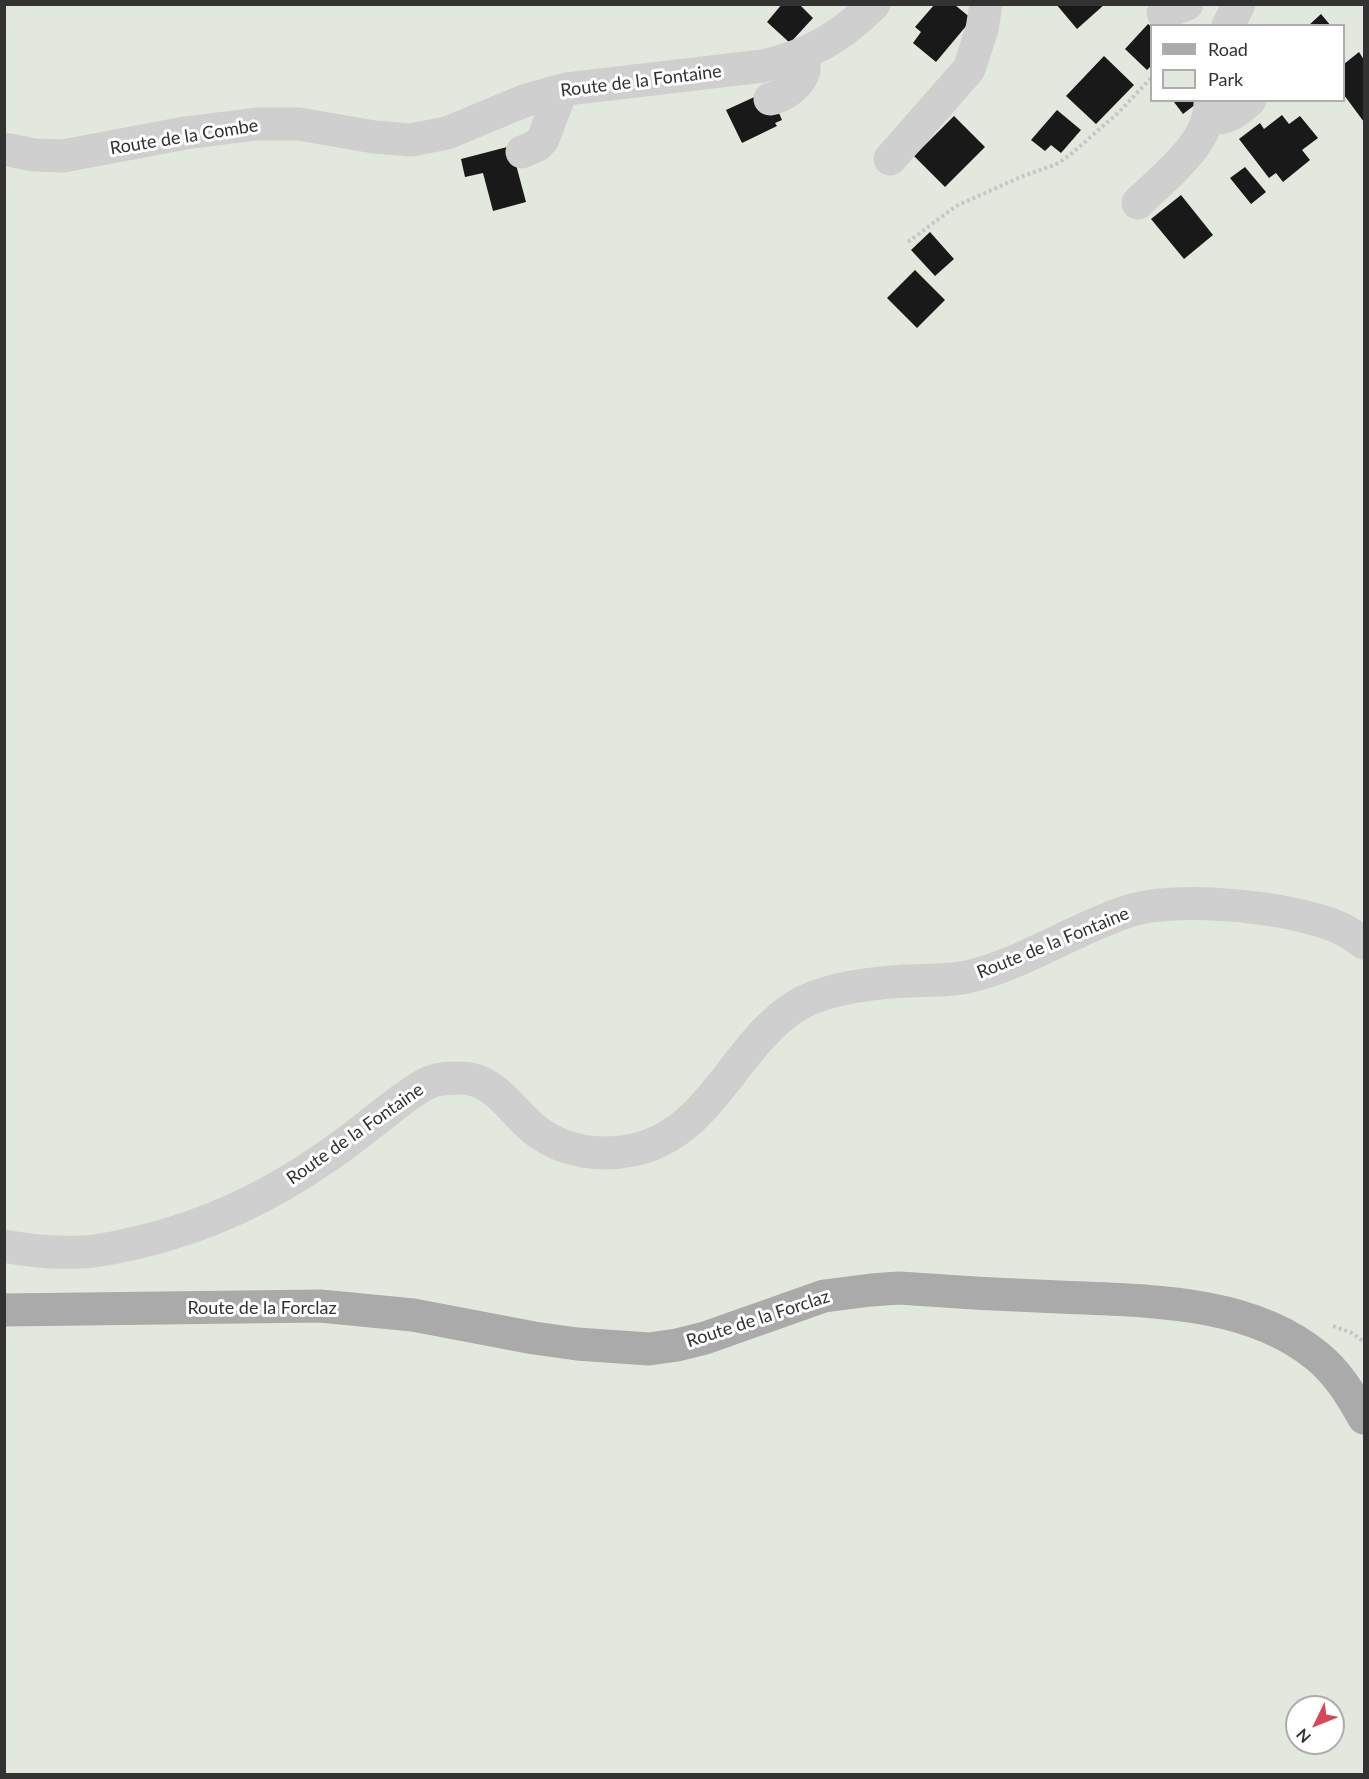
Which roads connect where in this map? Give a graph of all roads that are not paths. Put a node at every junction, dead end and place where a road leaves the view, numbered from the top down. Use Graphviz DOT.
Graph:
graph roads {
  1 [pos="874,4"];
  2 [pos="986,4"];
  3 [pos="1239,4"];
  4 [pos="1229,24"];
  5 [pos="802,55"];
  6 [pos="555,92"];
  7 [pos="770,99"];
  8 [pos="1247,102"];
  9 [pos="1209,108"];
  10 [pos="399,140"];
  11 [pos="4,149"];
  12 [pos="522,152"];
  13 [pos="890,159"];
  14 [pos="1138,203"];
  15 [pos="1365,943"];
  16 [pos="4,1246"];
  17 [pos="4,1310"];
  18 [pos="1365,1418"];
  1 -- 5 [label="street, Route de la Fontaine"];
  2 -- 13 [label="street"];
  3 -- 4 [label="street"];
  5 -- 6 [label="street, Route de la Fontaine"];
  5 -- 7 [label="street"];
  6 -- 10 [label="street, Route de la Fontaine"];
  6 -- 12 [label="street"];
  8 -- 9 [label="street"];
  9 -- 14 [label="street"];
  10 -- 11 [label="street, Route de la Combe"];
  15 -- 16 [label="street, Route de la Fontaine"];
  17 -- 18 [label="main road, Route de la Forclaz"];
}
